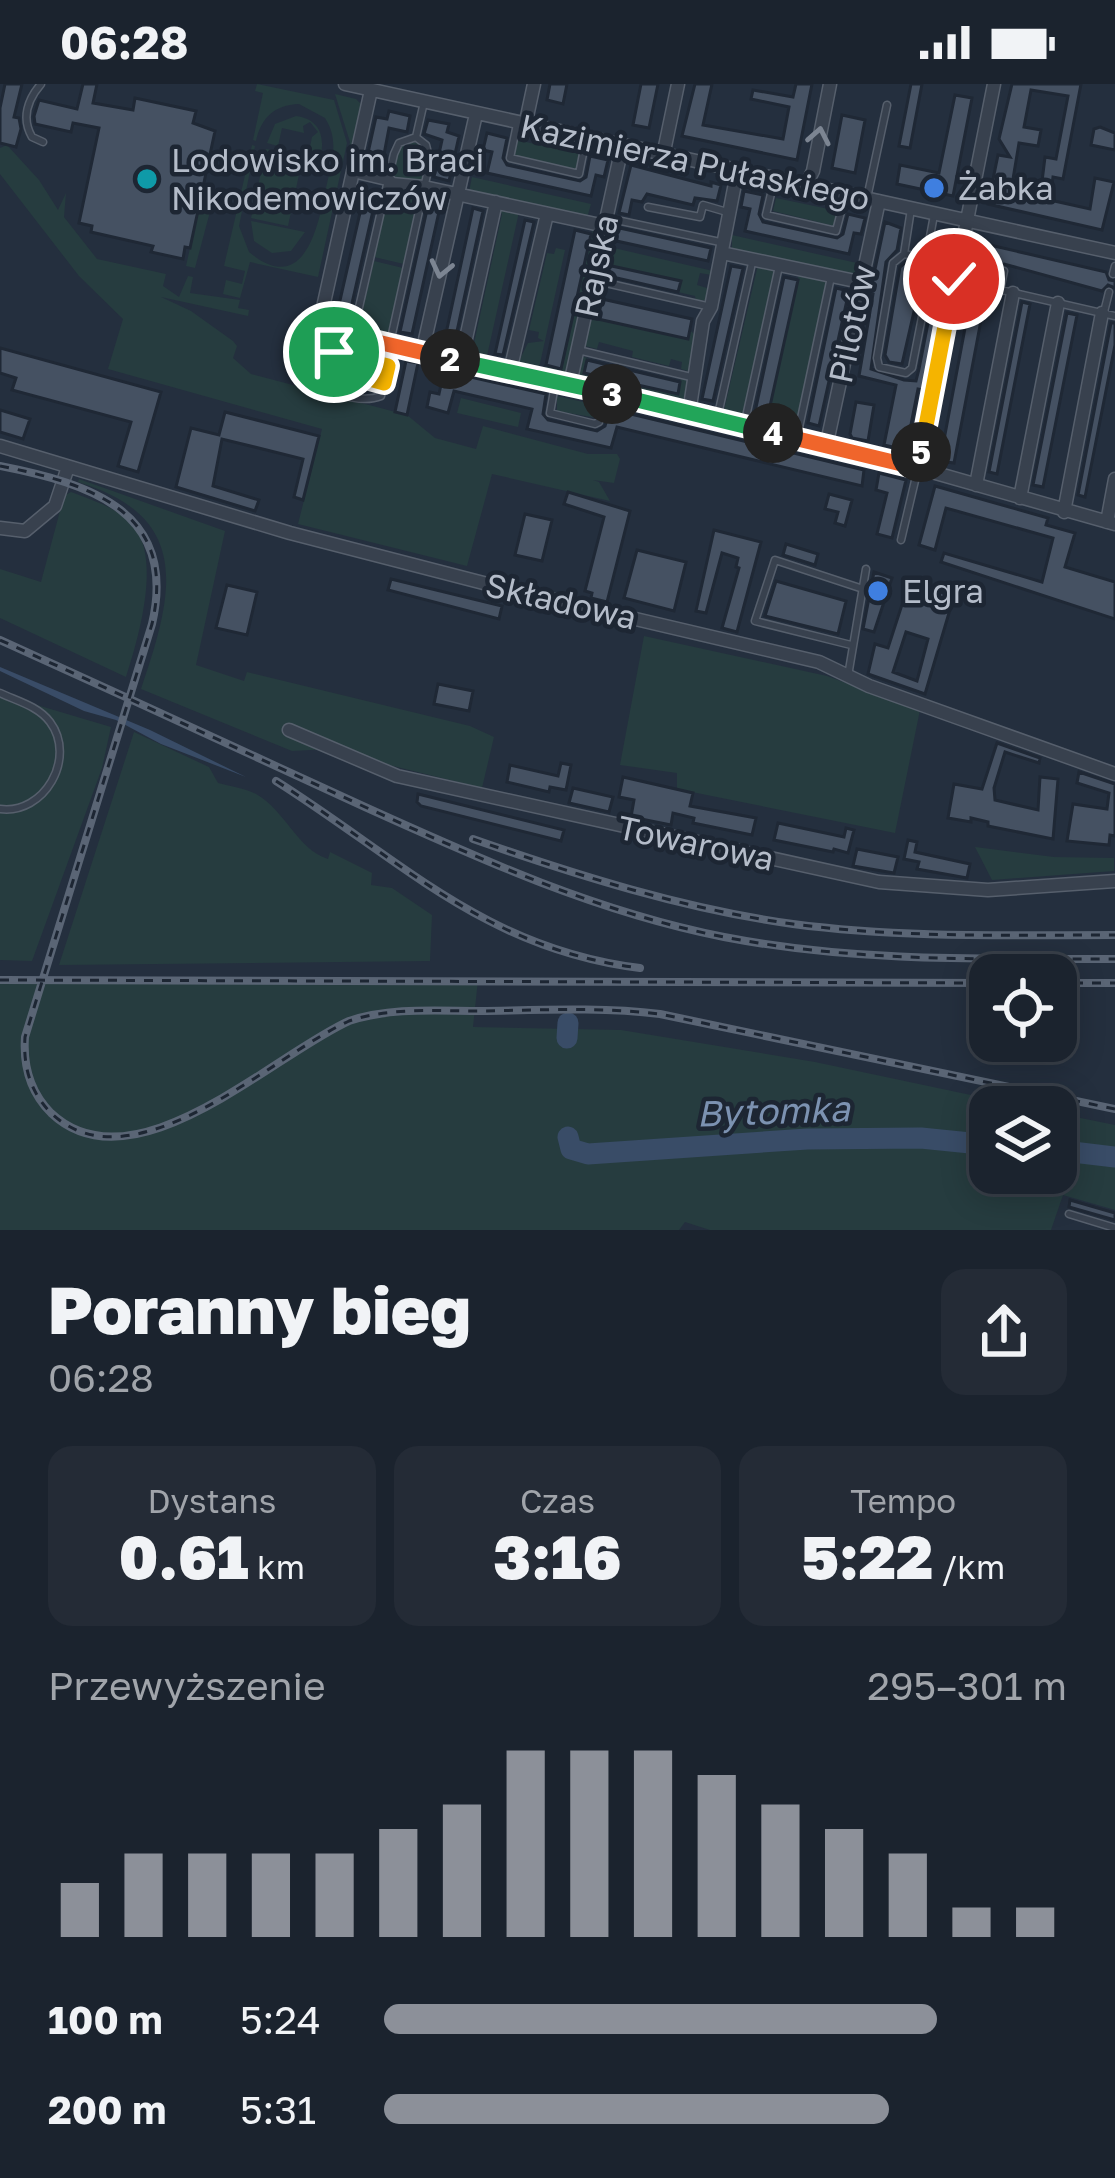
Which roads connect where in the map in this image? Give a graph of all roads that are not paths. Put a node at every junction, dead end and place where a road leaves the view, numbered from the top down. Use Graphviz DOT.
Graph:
graph roads {
  1 [pos="41,84"];
  2 [pos="345,84"];
  3 [pos="534,84"];
  4 [pos="678,84"];
  5 [pos="830,84"];
  6 [pos="994,84"];
  7 [pos="370,91"];
  8 [pos="405,91"];
  9 [pos="424,102"];
  10 [pos="887,105"];
  11 [pos="476,114"];
  12 [pos="521,125"];
  13 [pos="416,137"];
  14 [pos="586,139"];
  15 [pos="43,142"];
  16 [pos="622,147"];
  17 [pos="663,156"];
  18 [pos="353,171"];
  19 [pos="737,172"];
  20 [pos="387,179"];
  21 [pos="774,181"];
  22 [pos="424,187"];
  23 [pos="805,187"];
  24 [pos="846,193"];
  25 [pos="458,194"];
  26 [pos="873,199"];
  27 [pos="496,202"];
  28 [pos="648,207"];
  29 [pos="911,209"];
  30 [pos="730,213"];
  31 [pos="934,213"];
  32 [pos="547,214"];
  33 [pos="966,220"];
  34 [pos="606,222"];
  35 [pos="723,248"];
  36 [pos="1115,253"];
  37 [pos="904,254"];
  38 [pos="926,258"];
  39 [pos="753,259"];
  40 [pos="779,266"];
  41 [pos="1004,272"];
  42 [pos="831,277"];
  43 [pos="954,279"];
  44 [pos="593,280"];
  45 [pos="860,282"];
  46 [pos="1007,291"];
  47 [pos="1108,292"];
  48 [pos="1058,303"];
  49 [pos="711,307"];
  50 [pos="1107,314"];
  51 [pos="322,329"];
  52 [pos="352,338"];
  53 [pos="389,346"];
  54 [pos="578,350"];
  55 [pos="334,352"];
  56 [pos="422,353"];
  57 [pos="301,360"];
  58 [pos="461,361"];
  59 [pos="510,371"];
  60 [pos="696,378"];
  61 [pos="384,383"];
  62 [pos="563,383"];
  63 [pos="606,393"];
  64 [pos="689,413"];
  65 [pos="717,419"];
  66 [pos="744,426"];
  67 [pos="797,440"];
  68 [pos="0,446"];
  69 [pos="826,447"];
  70 [pos="68,467"];
  71 [pos="918,468"];
  72 [pos="1115,479"];
  73 [pos="976,485"];
  74 [pos="1020,498"];
  75 [pos="1064,512"];
  76 [pos="1111,523"];
  77 [pos="0,528"];
  78 [pos="902,540"];
  79 [pos="866,569"];
  80 [pos="860,587"];
  81 [pos="851,645"];
  82 [pos="848,676"];
  83 [pos="0,693"];
  84 [pos="289,730"];
  85 [pos="1115,774"];
  86 [pos="0,809"];
  87 [pos="1115,881"];
  88 [pos="1069,1214"];
  89 [pos="1115,1228"];
  1 -- 15 [label="lane"];
  2 -- 7 [label="street, Kazimierza Pułaskiego"];
  3 -- 12 [label="street"];
  4 -- 17 [label="street"];
  23 -- 5 [label="street, one-way"];
  6 -- 33 [label="street"];
  7 -- 8 [label="street, Kazimierza Pułaskiego"];
  7 -- 18 [label="street"];
  8 -- 9 [label="street, Kazimierza Pułaskiego"];
  9 -- 11 [label="street, Kazimierza Pułaskiego"];
  9 -- 13 [label="lane"];
  10 -- 26 [label="lane"];
  11 -- 12 [label="street, Kazimierza Pułaskiego"];
  11 -- 25 [label="street"];
  12 -- 14 [label="street, Kazimierza Pułaskiego"];
  12 -- 14 [label="lane"];
  13 -- 20 [label="lane"];
  13 -- 22 [label="lane"];
  14 -- 16 [label="street, Kazimierza Pułaskiego"];
  16 -- 17 [label="street, Kazimierza Pułaskiego"];
  16 -- 34 [label="street, Rajska"];
  17 -- 19 [label="street, Kazimierza Pułaskiego"];
  18 -- 20 [label="street"];
  18 -- 51 [label="street"];
  19 -- 21 [label="street, Kazimierza Pułaskiego"];
  19 -- 30 [label="street"];
  20 -- 22 [label="street"];
  20 -- 52 [label="lane"];
  21 -- 23 [label="street, Kazimierza Pułaskiego"];
  21 -- 24 [label="lane"];
  22 -- 25 [label="street"];
  22 -- 53 [label="lane"];
  23 -- 24 [label="street, Kazimierza Pułaskiego"];
  24 -- 26 [label="street, Kazimierza Pułaskiego"];
  25 -- 27 [label="street"];
  25 -- 56 [label="street, one-way"];
  26 -- 29 [label="street, Kazimierza Pułaskiego"];
  26 -- 45 [label="street, Pilotów"];
  27 -- 32 [label="street"];
  27 -- 58 [label="street"];
  28 -- 30 [label="lane"];
  29 -- 31 [label="street, Kazimierza Pułaskiego"];
  29 -- 37 [label="lane"];
  30 -- 35 [label="street"];
  31 -- 33 [label="street, Kazimierza Pułaskiego"];
  31 -- 38 [label="lane"];
  32 -- 34 [label="street"];
  32 -- 59 [label="street"];
  33 -- 36 [label="street, Kazimierza Pułaskiego"];
  33 -- 43 [label="street"];
  34 -- 35 [label="lane"];
  34 -- 44 [label="street, Rajska"];
  35 -- 39 [label="street"];
  35 -- 49 [label="street"];
  37 -- 38 [label="lane"];
  37 -- 38 [label="lane"];
  39 -- 40 [label="street"];
  39 -- 65 [label="lane"];
  40 -- 42 [label="street"];
  40 -- 66 [label="lane"];
  41 -- 46 [label="lane"];
  42 -- 45 [label="street"];
  42 -- 67 [label="lane"];
  43 -- 46 [label="lane"];
  43 -- 71 [label="street"];
  44 -- 49 [label="lane"];
  44 -- 54 [label="street, Rajska"];
  45 -- 69 [label="street, Pilotów"];
  46 -- 48 [label="lane"];
  46 -- 73 [label="street"];
  47 -- 50 [label="lane"];
  48 -- 50 [label="lane"];
  48 -- 74 [label="street"];
  49 -- 60 [label="street"];
  50 -- 75 [label="street"];
  51 -- 52 [label="street"];
  51 -- 57 [label="lane"];
  52 -- 53 [label="street"];
  53 -- 56 [label="street"];
  54 -- 60 [label="lane"];
  54 -- 62 [label="street, Rajska"];
  55 -- 61 [label="lane"];
  56 -- 58 [label="street"];
  57 -- 61 [label="lane"];
  57 -- 61 [label="lane"];
  58 -- 59 [label="street"];
  59 -- 62 [label="street"];
  60 -- 64 [label="street"];
  62 -- 63 [label="street"];
  62 -- 63 [label="lane"];
  63 -- 64 [label="street"];
  64 -- 65 [label="street"];
  65 -- 66 [label="street"];
  66 -- 67 [label="street"];
  67 -- 69 [label="street"];
  68 -- 70 [label="street, Składowa"];
  69 -- 71 [label="street"];
  70 -- 77 [label="street"];
  70 -- 82 [label="street, Składowa"];
  71 -- 73 [label="street"];
  71 -- 78 [label="lane"];
  72 -- 76 [label="street"];
  73 -- 74 [label="street"];
  74 -- 75 [label="street"];
  75 -- 76 [label="street"];
  79 -- 80 [label="lane"];
  80 -- 81 [label="lane"];
  80 -- 81 [label="lane"];
  81 -- 82 [label="lane"];
  82 -- 85 [label="street, Składowa"];
  83 -- 86 [label="lane"];
  84 -- 87 [label="street, Towarowa"];
  88 -- 89 [label="lane"];
}
